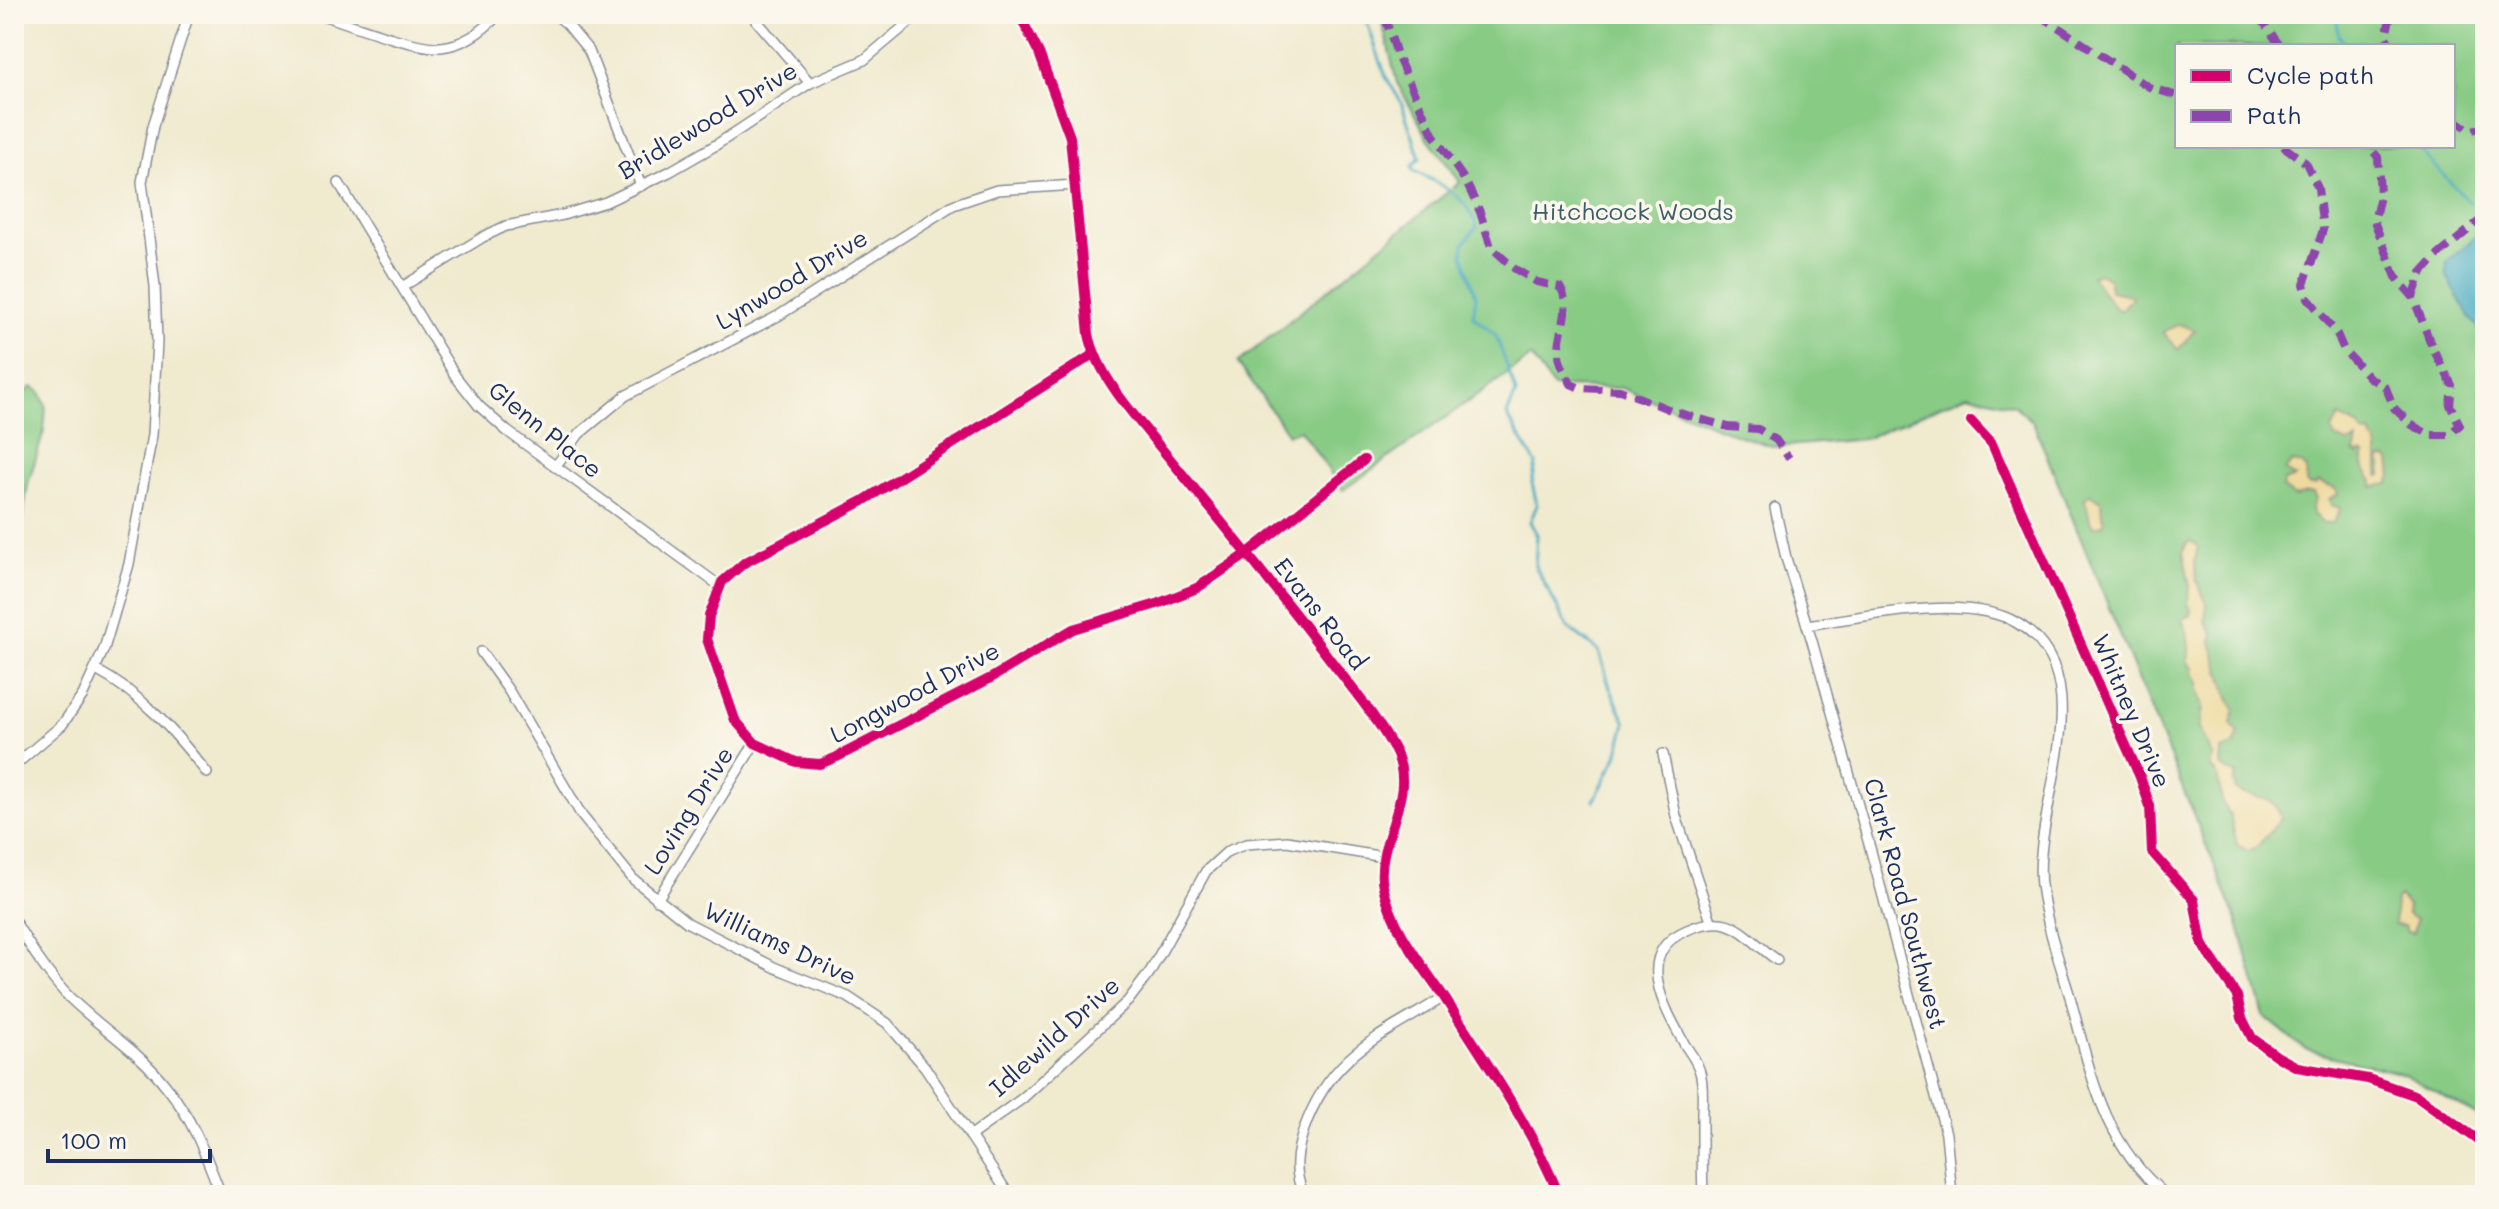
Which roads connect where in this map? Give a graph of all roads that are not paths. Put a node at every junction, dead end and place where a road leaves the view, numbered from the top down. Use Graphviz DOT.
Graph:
graph roads {
  1 [pos="189,14"];
  2 [pos="320,14"];
  3 [pos="499,14"];
  4 [pos="555,14"];
  5 [pos="751,14"];
  6 [pos="919,14"];
  7 [pos="1019,14"];
  8 [pos="810,83"];
  9 [pos="339,183"];
  10 [pos="1076,185"];
  11 [pos="641,186"];
  12 [pos="402,287"];
  13 [pos="1094,354"];
  14 [pos="1971,421"];
  15 [pos="1364,460"];
  16 [pos="555,467"];
  17 [pos="1775,508"];
  18 [pos="1247,554"];
  19 [pos="720,586"];
  20 [pos="1807,625"];
  21 [pos="481,652"];
  22 [pos="96,670"];
  23 [pos="755,743"];
  24 [pos="1663,754"];
  25 [pos="14,766"];
  26 [pos="207,773"];
  27 [pos="1384,857"];
  28 [pos="657,900"];
  29 [pos="14,920"];
  30 [pos="1711,921"];
  31 [pos="1777,960"];
  32 [pos="1444,997"];
  33 [pos="970,1136"];
  34 [pos="2485,1145"];
  35 [pos="221,1195"];
  36 [pos="1009,1195"];
  37 [pos="1304,1195"];
  38 [pos="1559,1195"];
  39 [pos="1703,1195"];
  40 [pos="1952,1195"];
  41 [pos="2166,1195"];
  1 -- 22 [label="street"];
  2 -- 3 [label="street"];
  4 -- 11 [label="street"];
  5 -- 8 [label="street"];
  6 -- 8 [label="street, Bridlewood Drive"];
  7 -- 10 [label="street, Evans Road"];
  8 -- 11 [label="street, Bridlewood Drive"];
  9 -- 12 [label="street, Glenn Place"];
  10 -- 13 [label="street, Evans Road"];
  10 -- 16 [label="street, Lynwood Drive"];
  11 -- 12 [label="street, Bridlewood Drive"];
  12 -- 16 [label="street, Glenn Place"];
  13 -- 18 [label="street, Evans Road"];
  13 -- 19 [label="street"];
  14 -- 34 [label="street, Whitney Drive"];
  15 -- 18 [label="street, Longwood Drive"];
  16 -- 19 [label="street, Glenn Place"];
  17 -- 20 [label="street, Clark Road Southwest"];
  18 -- 23 [label="street, Longwood Drive"];
  18 -- 27 [label="street, Evans Road"];
  19 -- 23 [label="street, Longwood Drive"];
  20 -- 40 [label="street, Clark Road Southwest"];
  20 -- 41 [label="street"];
  21 -- 28 [label="street, Williams Drive"];
  22 -- 25 [label="street"];
  22 -- 26 [label="street"];
  23 -- 28 [label="street, Loving Drive"];
  24 -- 30 [label="street"];
  27 -- 32 [label="street, Evans Road"];
  27 -- 33 [label="street, Idlewild Drive"];
  28 -- 33 [label="street, Williams Drive"];
  29 -- 35 [label="street"];
  30 -- 31 [label="street"];
  30 -- 39 [label="street"];
  32 -- 37 [label="street"];
  32 -- 38 [label="street, Evans Road"];
  33 -- 36 [label="street, Williams Drive"];
}
